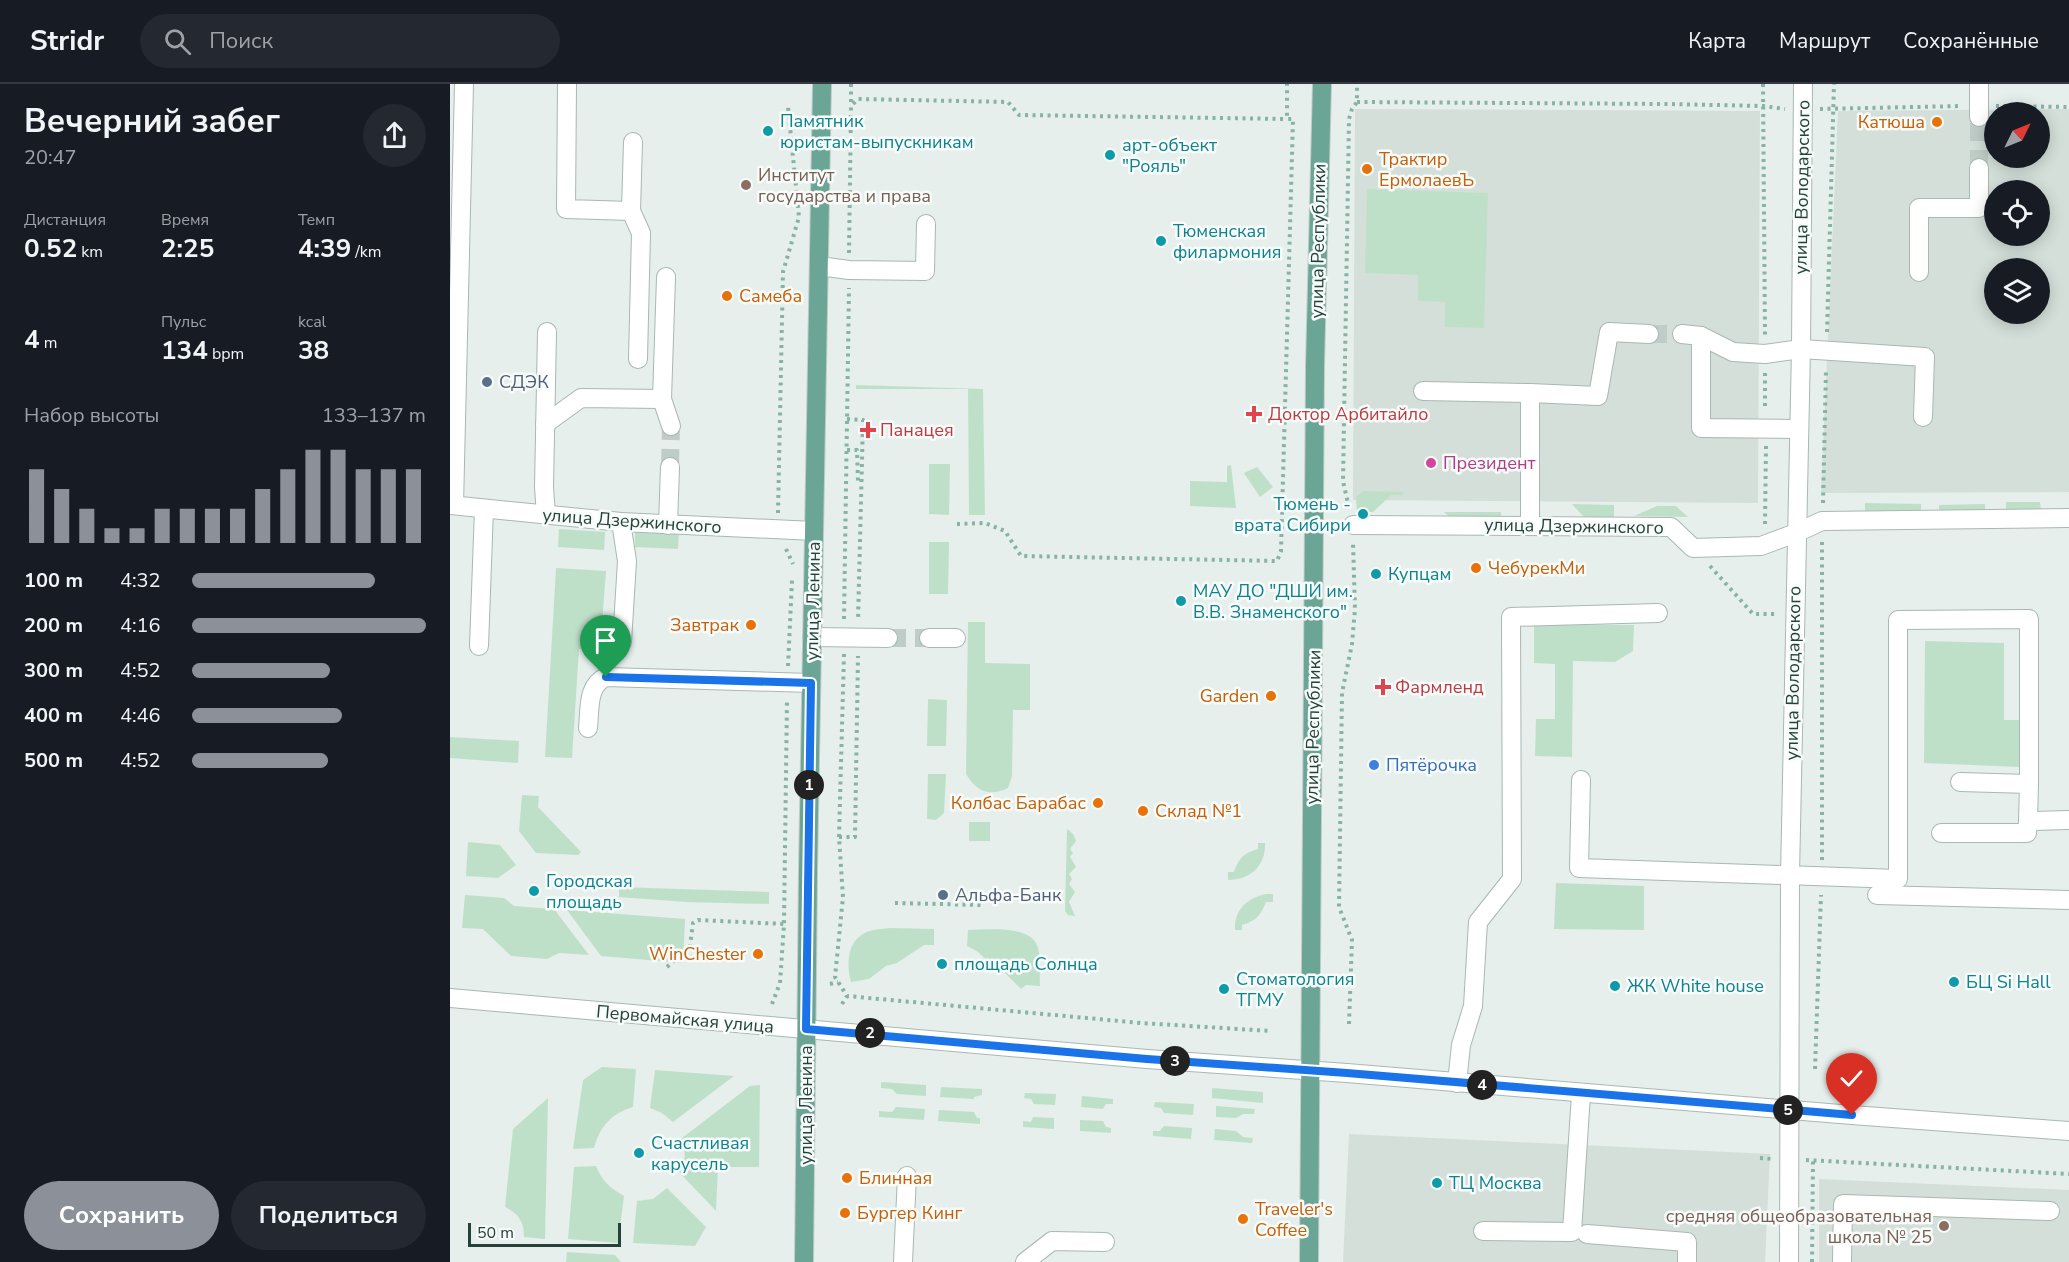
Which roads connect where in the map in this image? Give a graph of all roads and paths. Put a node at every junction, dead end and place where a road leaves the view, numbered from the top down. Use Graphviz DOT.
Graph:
graph roads {
  1 [pos="464,84"];
  2 [pos="567,84"];
  3 [pos="822,84"];
  4 [pos="850,84"];
  5 [pos="1287,84"];
  6 [pos="1322,84"];
  7 [pos="1357,84"];
  8 [pos="1763,84"];
  9 [pos="1803,84"];
  10 [pos="1834,84"];
  11 [pos="1978,84"];
  12 [pos="1357,102"];
  13 [pos="851,106"];
  14 [pos="1763,106"];
  15 [pos="788,107"];
  16 [pos="2069,107"];
  17 [pos="1833,108"];
  18 [pos="1803,111"];
  19 [pos="1978,112"];
  20 [pos="1287,119"];
  21 [pos="633,142"];
  22 [pos="1978,168"];
  23 [pos="631,211"];
  24 [pos="926,224"];
  25 [pos="819,266"];
  26 [pos="849,270"];
  27 [pos="1918,272"];
  28 [pos="666,277"];
  29 [pos="454,299"];
  30 [pos="547,332"];
  31 [pos="1649,334"];
  32 [pos="1682,334"];
  33 [pos="781,335"];
  34 [pos="1701,336"];
  35 [pos="1800,349"];
  36 [pos="1826,351"];
  37 [pos="1765,354"];
  38 [pos="638,359"];
  39 [pos="1423,391"];
  40 [pos="1530,393"];
  41 [pos="662,399"];
  42 [pos="1923,417"];
  43 [pos="847,419"];
  44 [pos="545,424"];
  45 [pos="671,426"];
  46 [pos="1766,428"];
  47 [pos="1798,438"];
  48 [pos="847,450"];
  49 [pos="670,467"];
  50 [pos="859,497"];
  51 [pos="452,505"];
  52 [pos="484,508"];
  53 [pos="546,515"];
  54 [pos="2069,518"];
  55 [pos="1822,521"];
  56 [pos="621,522"];
  57 [pos="957,524"];
  58 [pos="668,525"];
  59 [pos="1353,525"];
  60 [pos="1530,525"];
  61 [pos="1796,528"];
  62 [pos="814,531"];
  63 [pos="1693,548"];
  64 [pos="1658,614"];
  65 [pos="1794,618"];
  66 [pos="858,621"];
  67 [pos="812,637"];
  68 [pos="844,638"];
  69 [pos="888,638"];
  70 [pos="928,638"];
  71 [pos="956,638"];
  72 [pos="622,642"];
  73 [pos="479,646"];
  74 [pos="857,667"];
  75 [pos="811,683"];
  76 [pos="588,728"];
  77 [pos="1581,780"];
  78 [pos="1960,782"];
  79 [pos="2029,784"];
  80 [pos="2069,820"];
  81 [pos="2028,821"];
  82 [pos="1941,833"];
  83 [pos="840,837"];
  84 [pos="1790,874"];
  85 [pos="1822,877"];
  86 [pos="1876,895"];
  87 [pos="2069,900"];
  88 [pos="895,903"];
  89 [pos="981,904"];
  90 [pos="784,924"];
  91 [pos="667,967"];
  92 [pos="838,982"];
  93 [pos="830,984"];
  94 [pos="847,996"];
  95 [pos="450,998"];
  96 [pos="842,1004"];
  97 [pos="1349,1024"];
  98 [pos="806,1029"];
  99 [pos="1271,1031"];
  100 [pos="1815,1069"];
  101 [pos="1309,1071"];
  102 [pos="1457,1083"];
  103 [pos="1581,1094"];
  104 [pos="1790,1110"];
  105 [pos="2069,1131"];
  106 [pos="1760,1158"];
  107 [pos="1789,1160"];
  108 [pos="1813,1160"];
  109 [pos="2069,1174"];
  110 [pos="907,1176"];
  111 [pos="2050,1211"];
  112 [pos="1483,1231"];
  113 [pos="1587,1234"];
  114 [pos="1105,1242"];
  115 [pos="804,1262"];
  116 [pos="903,1262"];
  117 [pos="1024,1262"];
  118 [pos="1309,1262"];
  119 [pos="1687,1262"];
  120 [pos="1789,1262"];
  121 [pos="1812,1262"];
  122 [pos="1842,1262"];
  1 -- 29 [label="street"];
  2 -- 23 [label="street"];
  3 -- 25 [label="main road, улица Ленина"];
  4 -- 13 [label="path"];
  5 -- 20 [label="path"];
  6 -- 101 [label="main road, улица Республики"];
  7 -- 12 [label="path"];
  8 -- 14 [label="path"];
  9 -- 18 [label="street, улица Володарского"];
  10 -- 17 [label="path"];
  11 -- 19 [label="street"];
  12 -- 14 [label="path"];
  12 -- 59 [label="path"];
  13 -- 20 [label="path"];
  13 -- 26 [label="path"];
  14 -- 18 [label="path"];
  14 -- 37 [label="path"];
  15 -- 33 [label="path"];
  16 -- 19 [label="path"];
  17 -- 18 [label="path"];
  17 -- 19 [label="path"];
  17 -- 36 [label="path"];
  18 -- 35 [label="street, улица Володарского"];
  20 -- 57 [label="path"];
  21 -- 23 [label="street"];
  22 -- 27 [label="street"];
  23 -- 38 [label="street"];
  24 -- 26 [label="street"];
  25 -- 26 [label="street"];
  25 -- 62 [label="main road, улица Ленина"];
  26 -- 43 [label="path"];
  28 -- 41 [label="street"];
  29 -- 51 [label="street"];
  30 -- 44 [label="street"];
  31 -- 40 [label="street"];
  32 -- 34 [label="street"];
  34 -- 37 [label="street"];
  34 -- 46 [label="street"];
  35 -- 36 [label="street"];
  35 -- 37 [label="street"];
  35 -- 47 [label="street, улица Володарского"];
  36 -- 42 [label="street"];
  36 -- 55 [label="path"];
  37 -- 46 [label="path"];
  39 -- 40 [label="street"];
  40 -- 60 [label="street"];
  41 -- 44 [label="street"];
  41 -- 45 [label="street"];
  43 -- 48 [label="path"];
  43 -- 50 [label="path"];
  44 -- 53 [label="street"];
  46 -- 47 [label="street"];
  46 -- 61 [label="path"];
  47 -- 61 [label="street, улица Володарского"];
  48 -- 50 [label="path"];
  48 -- 68 [label="path"];
  49 -- 58 [label="street"];
  50 -- 66 [label="path"];
  51 -- 52 [label="street, улица Дзержинского"];
  52 -- 53 [label="street, улица Дзержинского"];
  52 -- 73 [label="street"];
  53 -- 56 [label="street, улица Дзержинского"];
  54 -- 55 [label="street"];
  55 -- 61 [label="street"];
  55 -- 85 [label="path"];
  56 -- 58 [label="street, улица Дзержинского"];
  56 -- 72 [label="street"];
  58 -- 62 [label="street, улица Дзержинского"];
  59 -- 60 [label="street, улица Дзержинского"];
  59 -- 97 [label="path"];
  60 -- 63 [label="street, улица Дзержинского"];
  61 -- 63 [label="street"];
  61 -- 65 [label="street, улица Володарского"];
  62 -- 67 [label="main road, улица Ленина"];
  63 -- 65 [label="path"];
  64 -- 102 [label="street"];
  65 -- 84 [label="street, улица Володарского"];
  67 -- 68 [label="street"];
  67 -- 75 [label="main road, улица Ленина"];
  68 -- 69 [label="street"];
  68 -- 83 [label="path"];
  70 -- 71 [label="street"];
  74 -- 83 [label="path"];
  75 -- 76 [label="street"];
  75 -- 98 [label="main road, улица Ленина"];
  77 -- 84 [label="street"];
  78 -- 79 [label="street"];
  79 -- 81 [label="street"];
  79 -- 85 [label="street"];
  80 -- 81 [label="street"];
  81 -- 82 [label="street"];
  83 -- 92 [label="path"];
  84 -- 85 [label="street"];
  84 -- 104 [label="street, улица Володарского"];
  85 -- 100 [label="path"];
  86 -- 87 [label="street"];
  88 -- 89 [label="path"];
  90 -- 91 [label="path"];
  92 -- 93 [label="path"];
  92 -- 94 [label="path"];
  94 -- 96 [label="path"];
  94 -- 99 [label="path"];
  95 -- 98 [label="street, Первомайская улица"];
  98 -- 101 [label="street, Первомайская улица"];
  98 -- 115 [label="main road, улица Ленина"];
  101 -- 102 [label="street, Первомайская улица"];
  101 -- 118 [label="main road, улица Республики"];
  102 -- 103 [label="street, Первомайская улица"];
  103 -- 104 [label="street, Первомайская улица"];
  103 -- 112 [label="street"];
  104 -- 105 [label="street, Первомайская улица"];
  104 -- 107 [label="street, улица Володарского"];
  106 -- 107 [label="path"];
  107 -- 108 [label="path"];
  107 -- 120 [label="street, улица Володарского"];
  108 -- 109 [label="path"];
  108 -- 121 [label="path"];
  110 -- 116 [label="street"];
  111 -- 122 [label="street"];
  113 -- 119 [label="street"];
  114 -- 117 [label="street"];
}
